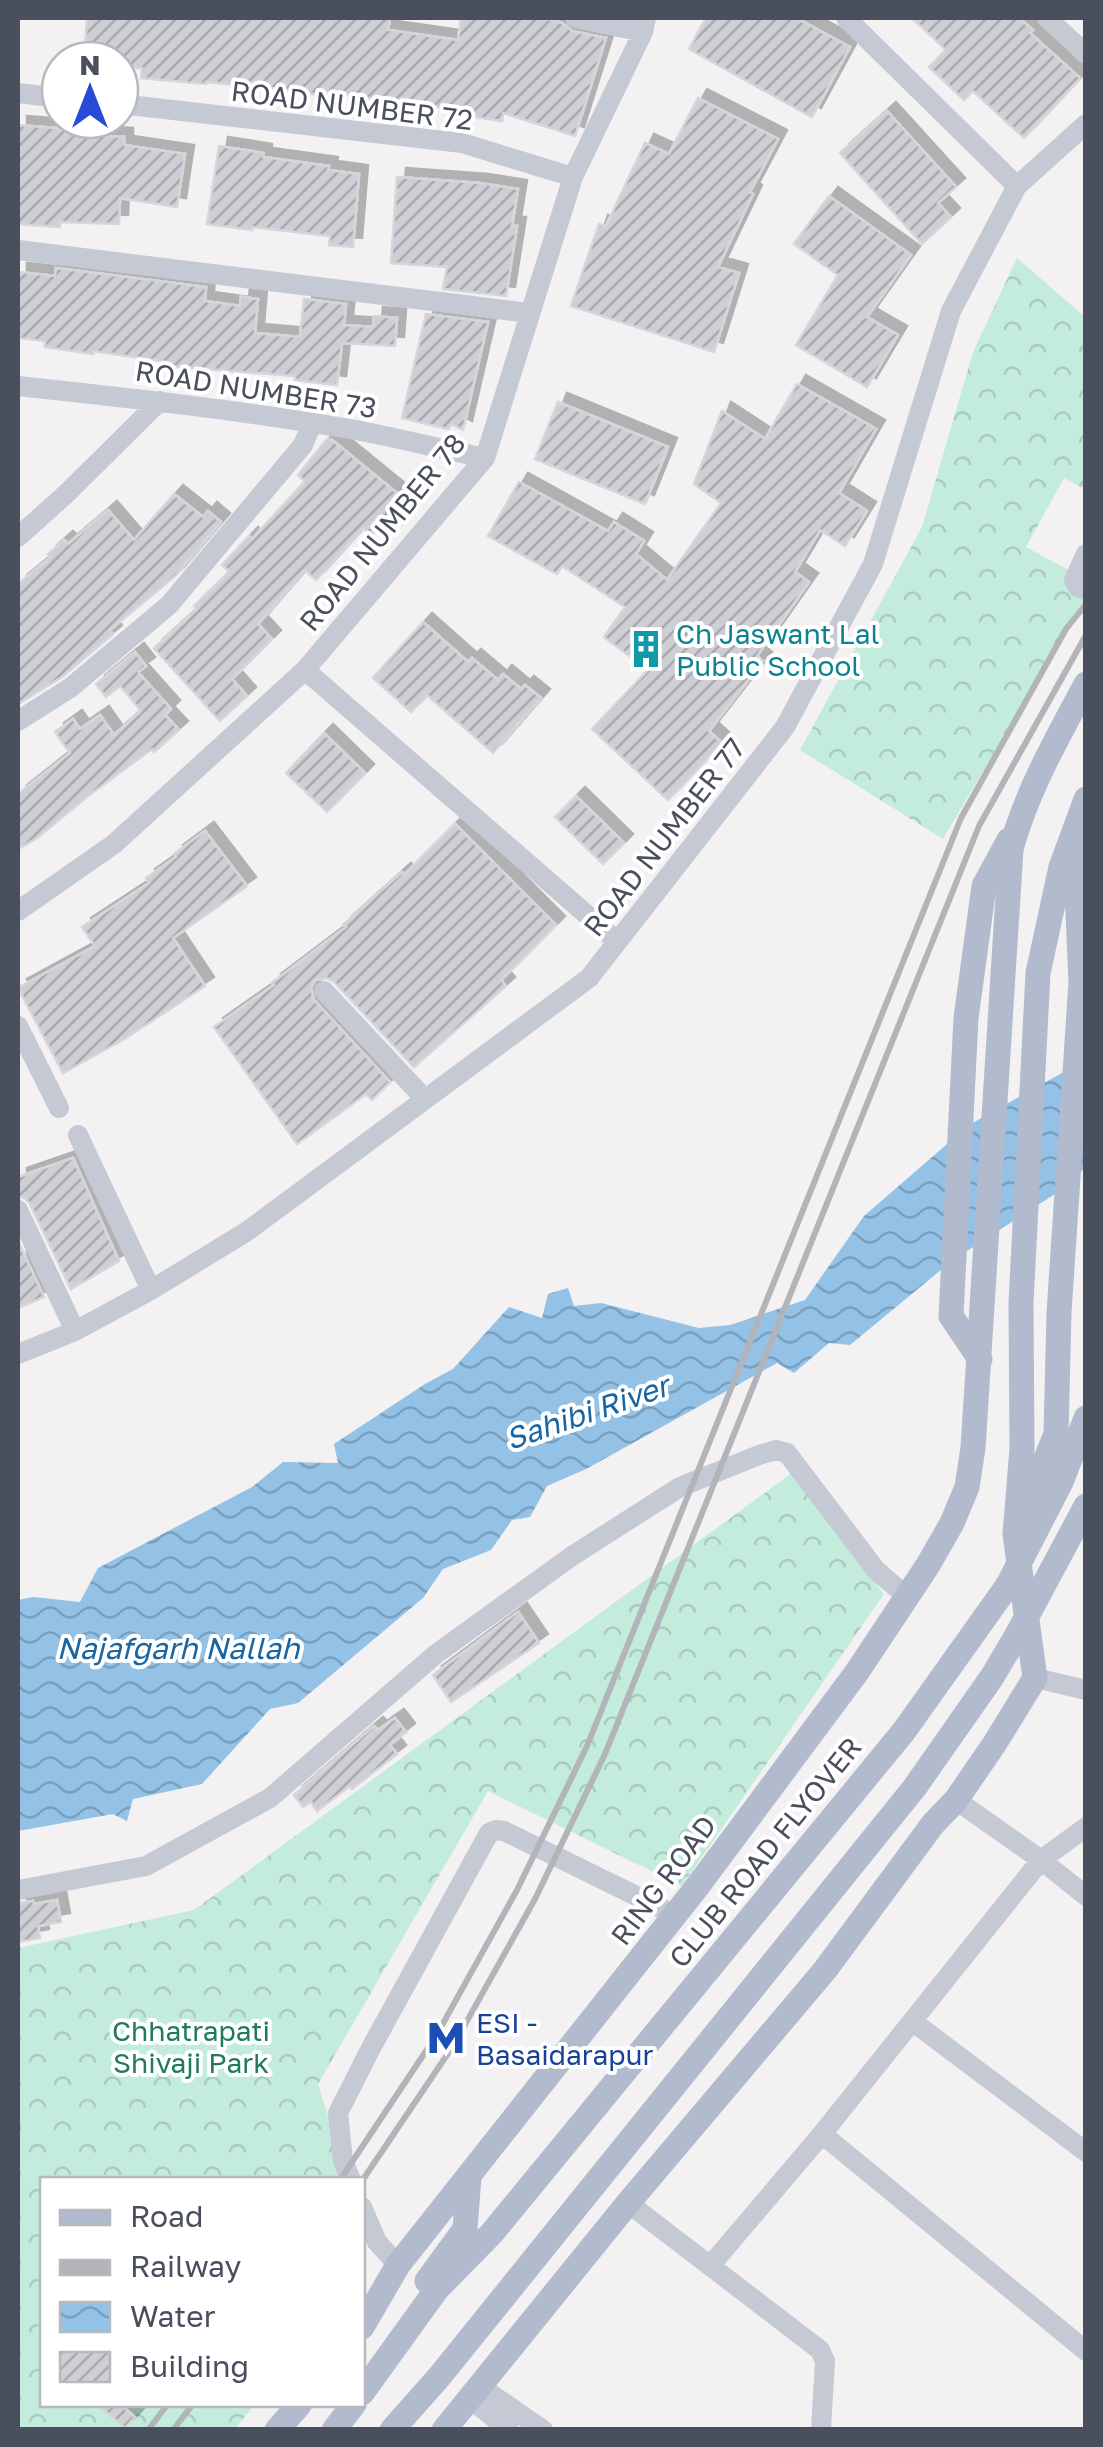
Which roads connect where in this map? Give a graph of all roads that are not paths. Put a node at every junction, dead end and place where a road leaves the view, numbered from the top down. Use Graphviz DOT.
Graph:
graph roads {
  1 [pos="575,18"];
  2 [pos="846,18"];
  3 [pos="1047,18"];
  4 [pos="644,25"];
  5 [pos="1086,54"];
  6 [pos="140,106"];
  7 [pos="1086,124"];
  8 [pos="573,177"];
  9 [pos="1017,186"];
  10 [pos="18,250"];
  11 [pos="529,312"];
  12 [pos="18,386"];
  13 [pos="160,401"];
  14 [pos="312,423"];
  15 [pos="484,458"];
  16 [pos="18,537"];
  17 [pos="1086,554"];
  18 [pos="1086,590"];
  19 [pos="305,670"];
  20 [pos="1086,684"];
  21 [pos="18,721"];
  22 [pos="1086,799"];
  23 [pos="1018,824"];
  24 [pos="1074,830"];
  25 [pos="18,911"];
  26 [pos="617,941"];
  27 [pos="324,991"];
  28 [pos="18,1026"];
  29 [pos="425,1099"];
  30 [pos="59,1108"];
  31 [pos="78,1135"];
  32 [pos="18,1210"];
  33 [pos="151,1290"];
  34 [pos="75,1331"];
  35 [pos="18,1354"];
  36 [pos="980,1359"];
  37 [pos="1086,1418"];
  38 [pos="1086,1506"];
  39 [pos="1016,1534"];
  40 [pos="907,1596"];
  41 [pos="1035,1678"];
  42 [pos="1086,1690"];
  43 [pos="956,1800"];
  44 [pos="1086,1827"];
  45 [pos="1041,1860"];
  46 [pos="18,1890"];
  47 [pos="1086,1896"];
  48 [pos="675,1915"];
  49 [pos="912,2021"];
  50 [pos="822,2134"];
  51 [pos="1086,2152"];
  52 [pos="469,2176"];
  53 [pos="350,2177"];
  54 [pos="628,2203"];
  55 [pos="365,2214"];
  56 [pos="398,2264"];
  57 [pos="710,2266"];
  58 [pos="365,2322"];
  59 [pos="1086,2351"];
  60 [pos="390,2355"];
  61 [pos="445,2369"];
  62 [pos="365,2390"];
  63 [pos="473,2392"];
  64 [pos="297,2407"];
  65 [pos="352,2407"];
  66 [pos="392,2429"];
  67 [pos="277,2430"];
  68 [pos="334,2430"];
  69 [pos="429,2430"];
  70 [pos="444,2430"];
  71 [pos="509,2430"];
  72 [pos="543,2430"];
  73 [pos="821,2430"];
  1 -- 4 [label="street"];
  2 -- 9 [label="street"];
  3 -- 5 [label="street"];
  4 -- 8 [label="street, ROAD NUMBER 78"];
  6 -- 8 [label="street, ROAD NUMBER 72"];
  7 -- 9 [label="street, ROAD NUMBER 77"];
  8 -- 11 [label="street, ROAD NUMBER 78"];
  9 -- 26 [label="street, ROAD NUMBER 77"];
  10 -- 11 [label="street"];
  11 -- 15 [label="street, ROAD NUMBER 78"];
  12 -- 13 [label="street, ROAD NUMBER 73"];
  13 -- 14 [label="street, ROAD NUMBER 73"];
  13 -- 16 [label="street"];
  14 -- 15 [label="street, ROAD NUMBER 73"];
  14 -- 21 [label="street"];
  15 -- 19 [label="street, ROAD NUMBER 78"];
  17 -- 18 [label="street"];
  19 -- 25 [label="street, ROAD NUMBER 78"];
  19 -- 26 [label="street"];
  20 -- 23 [label="main road"];
  22 -- 24 [label="main road"];
  23 -- 36 [label="main road, RING ROAD"];
  23 -- 36 [label="main road"];
  24 -- 39 [label="main road"];
  24 -- 39 [label="main road"];
  26 -- 29 [label="street, ROAD NUMBER 77"];
  27 -- 29 [label="street"];
  28 -- 30 [label="street"];
  29 -- 33 [label="street, ROAD NUMBER 77"];
  31 -- 33 [label="street"];
  32 -- 34 [label="street"];
  33 -- 34 [label="street, ROAD NUMBER 77"];
  34 -- 35 [label="street, ROAD NUMBER 77"];
  36 -- 40 [label="main road, RING ROAD"];
  37 -- 60 [label="main road, CLUB ROAD FLYOVER, bridge"];
  38 -- 61 [label="main road, bridge"];
  39 -- 41 [label="main road"];
  40 -- 46 [label="street"];
  40 -- 48 [label="main road, RING ROAD"];
  41 -- 42 [label="street"];
  41 -- 43 [label="main road"];
  43 -- 45 [label="street"];
  43 -- 54 [label="main road"];
  44 -- 45 [label="street"];
  45 -- 47 [label="street"];
  45 -- 49 [label="street"];
  48 -- 52 [label="main road, RING ROAD"];
  48 -- 53 [label="street"];
  49 -- 50 [label="street"];
  49 -- 51 [label="street"];
  50 -- 57 [label="street"];
  50 -- 59 [label="street"];
  52 -- 56 [label="main road, RING ROAD"];
  52 -- 60 [label="main road"];
  54 -- 57 [label="street"];
  54 -- 63 [label="main road"];
  55 -- 56 [label="street"];
  56 -- 58 [label="main road, RING ROAD"];
  57 -- 73 [label="street"];
  60 -- 62 [label="main road"];
  61 -- 66 [label="main road"];
  61 -- 69 [label="main road"];
  63 -- 70 [label="main road"];
  63 -- 71 [label="street"];
  63 -- 72 [label="street"];
  64 -- 67 [label="main road"];
  65 -- 68 [label="main road"];
}
